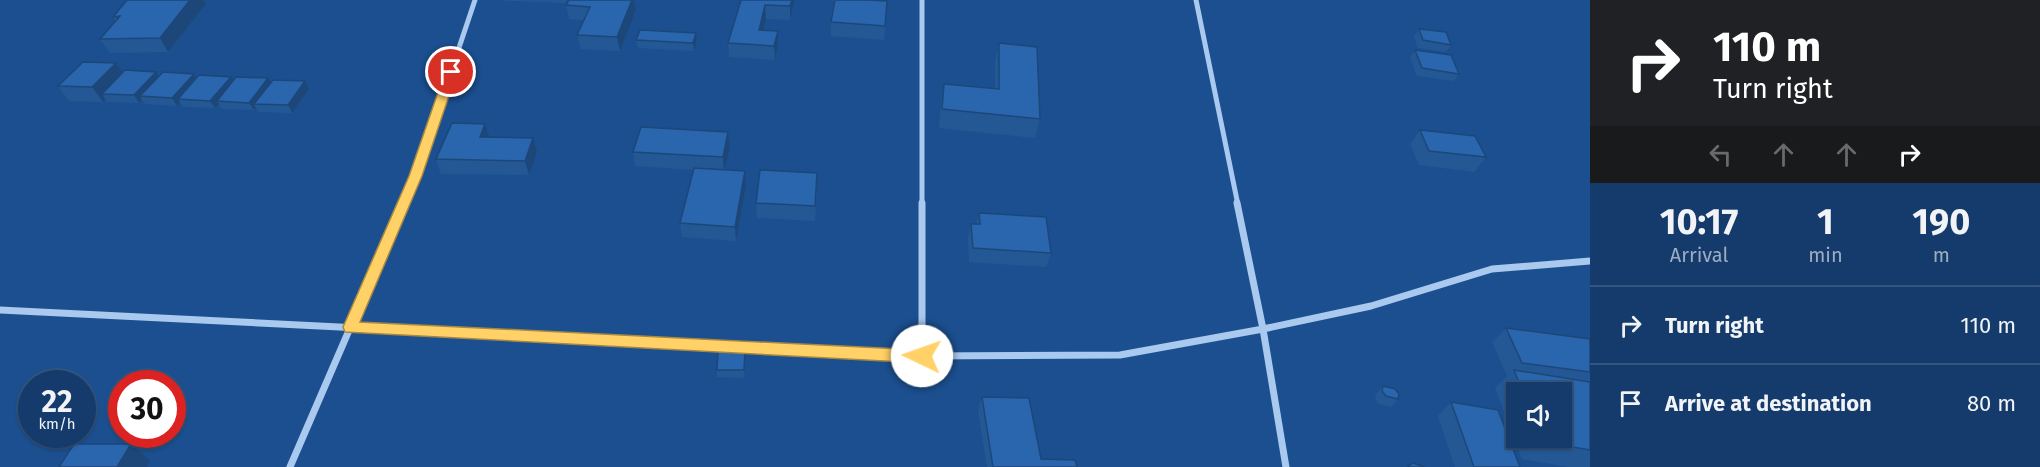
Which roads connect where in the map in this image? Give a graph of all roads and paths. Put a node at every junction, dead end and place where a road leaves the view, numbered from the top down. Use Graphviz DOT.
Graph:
graph roads {
  1 [pos="475,0"];
  2 [pos="922,0"];
  3 [pos="1196,0"];
  4 [pos="1590,261"];
  5 [pos="0,310"];
  6 [pos="351,327"];
  7 [pos="1263,329"];
  8 [pos="922,356"];
  9 [pos="290,467"];
  10 [pos="1286,467"];
  1 -- 6 [label="street"];
  2 -- 8 [label="street"];
  3 -- 7 [label="street"];
  4 -- 7 [label="street"];
  5 -- 6 [label="street"];
  6 -- 8 [label="street"];
  6 -- 9 [label="street"];
  7 -- 8 [label="street"];
  7 -- 10 [label="street"];
}
